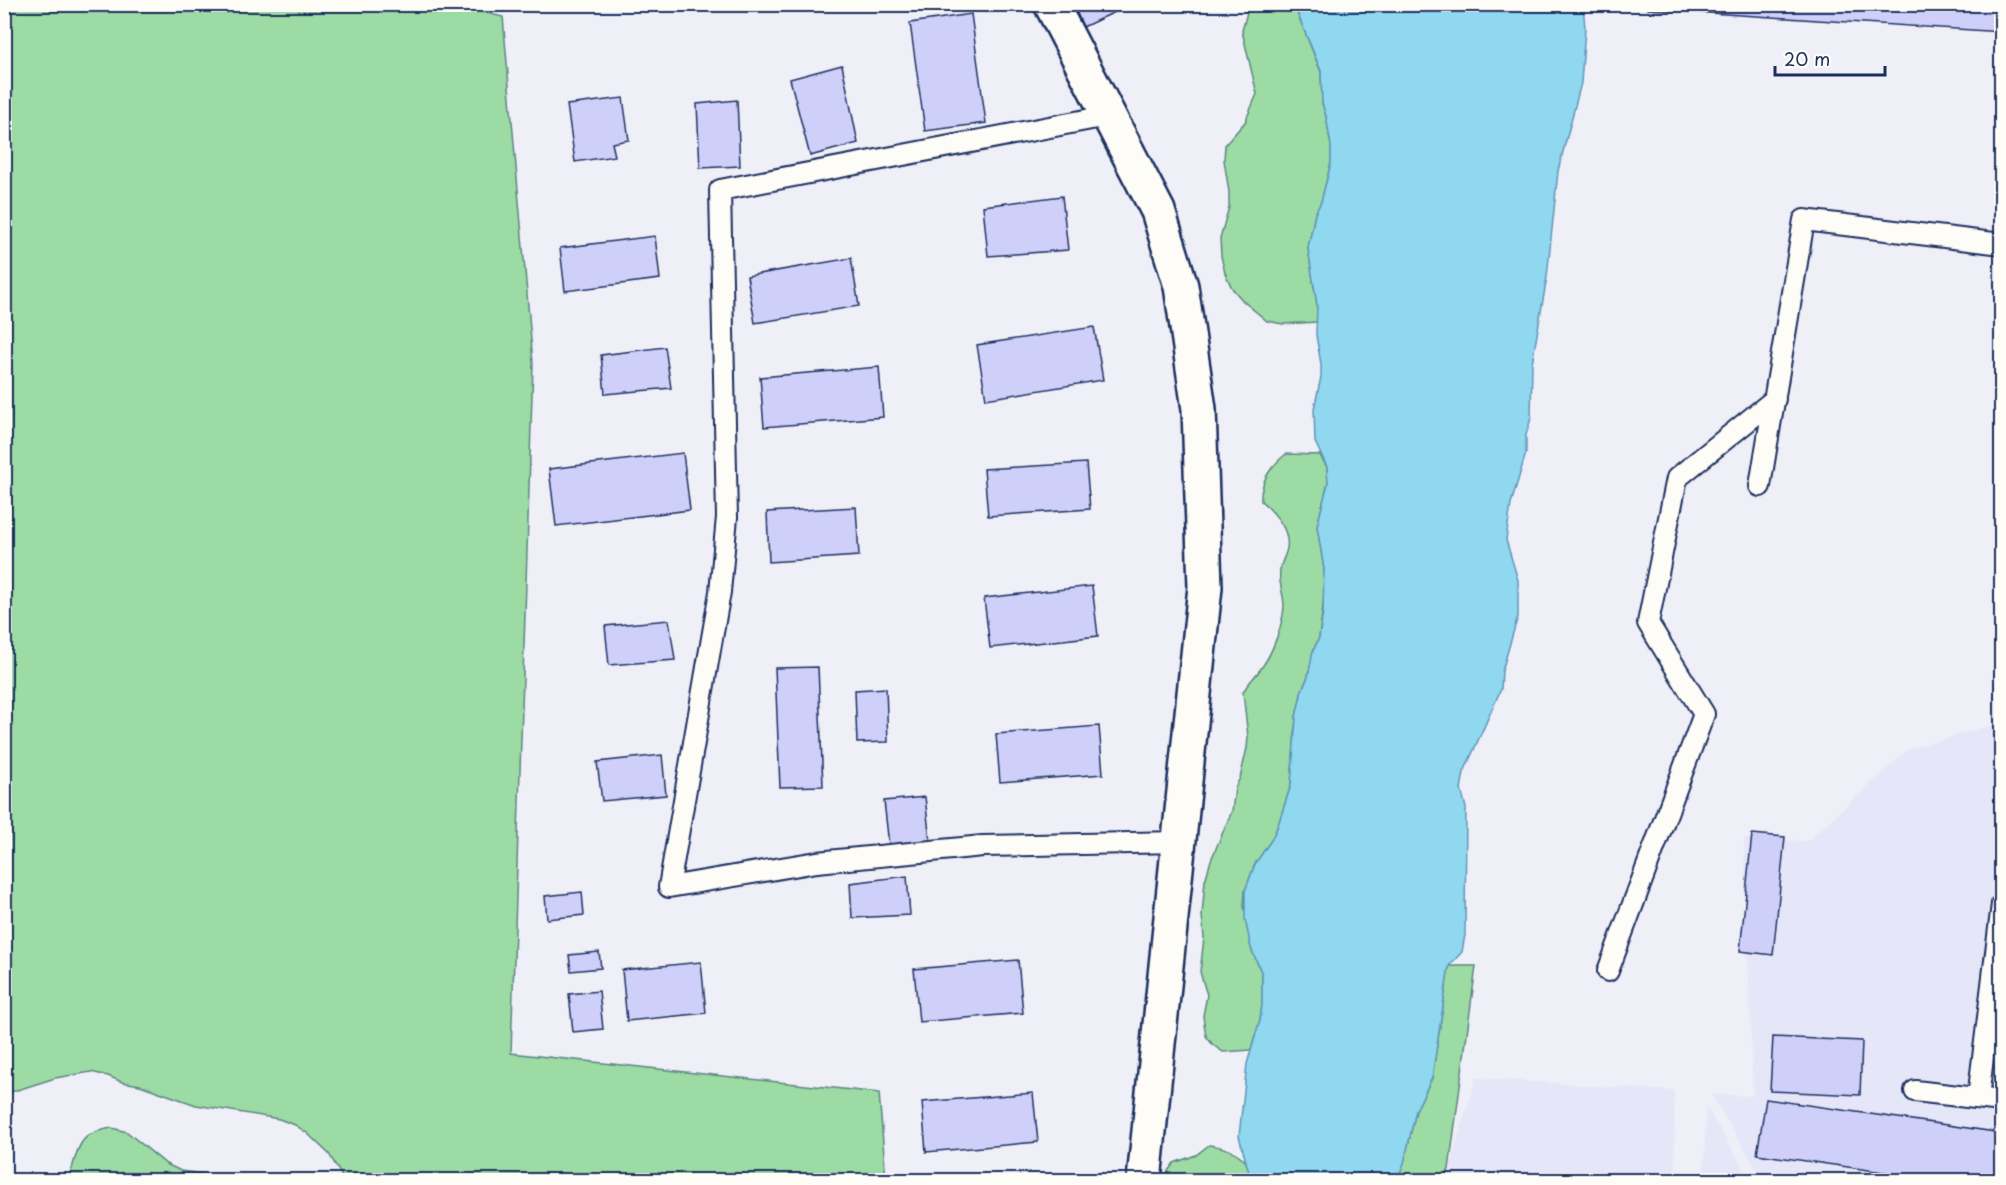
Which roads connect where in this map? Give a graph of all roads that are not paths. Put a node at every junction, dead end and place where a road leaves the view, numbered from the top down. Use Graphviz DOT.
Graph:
graph roads {
  1 [pos="1051,4"];
  2 [pos="1107,116"];
  3 [pos="2001,244"];
  4 [pos="1775,399"];
  5 [pos="1760,486"];
  6 [pos="1179,842"];
  7 [pos="2001,904"];
  8 [pos="1608,971"];
  9 [pos="1915,1091"];
  10 [pos="1978,1098"];
  11 [pos="2001,1101"];
  12 [pos="1144,1180"];
  1 -- 2 [label="street"];
  2 -- 6 [label="street"];
  2 -- 6 [label="lane"];
  3 -- 4 [label="lane"];
  4 -- 5 [label="lane"];
  4 -- 8 [label="lane"];
  6 -- 12 [label="street"];
  7 -- 10 [label="lane"];
  9 -- 10 [label="lane"];
  10 -- 11 [label="lane"];
}
